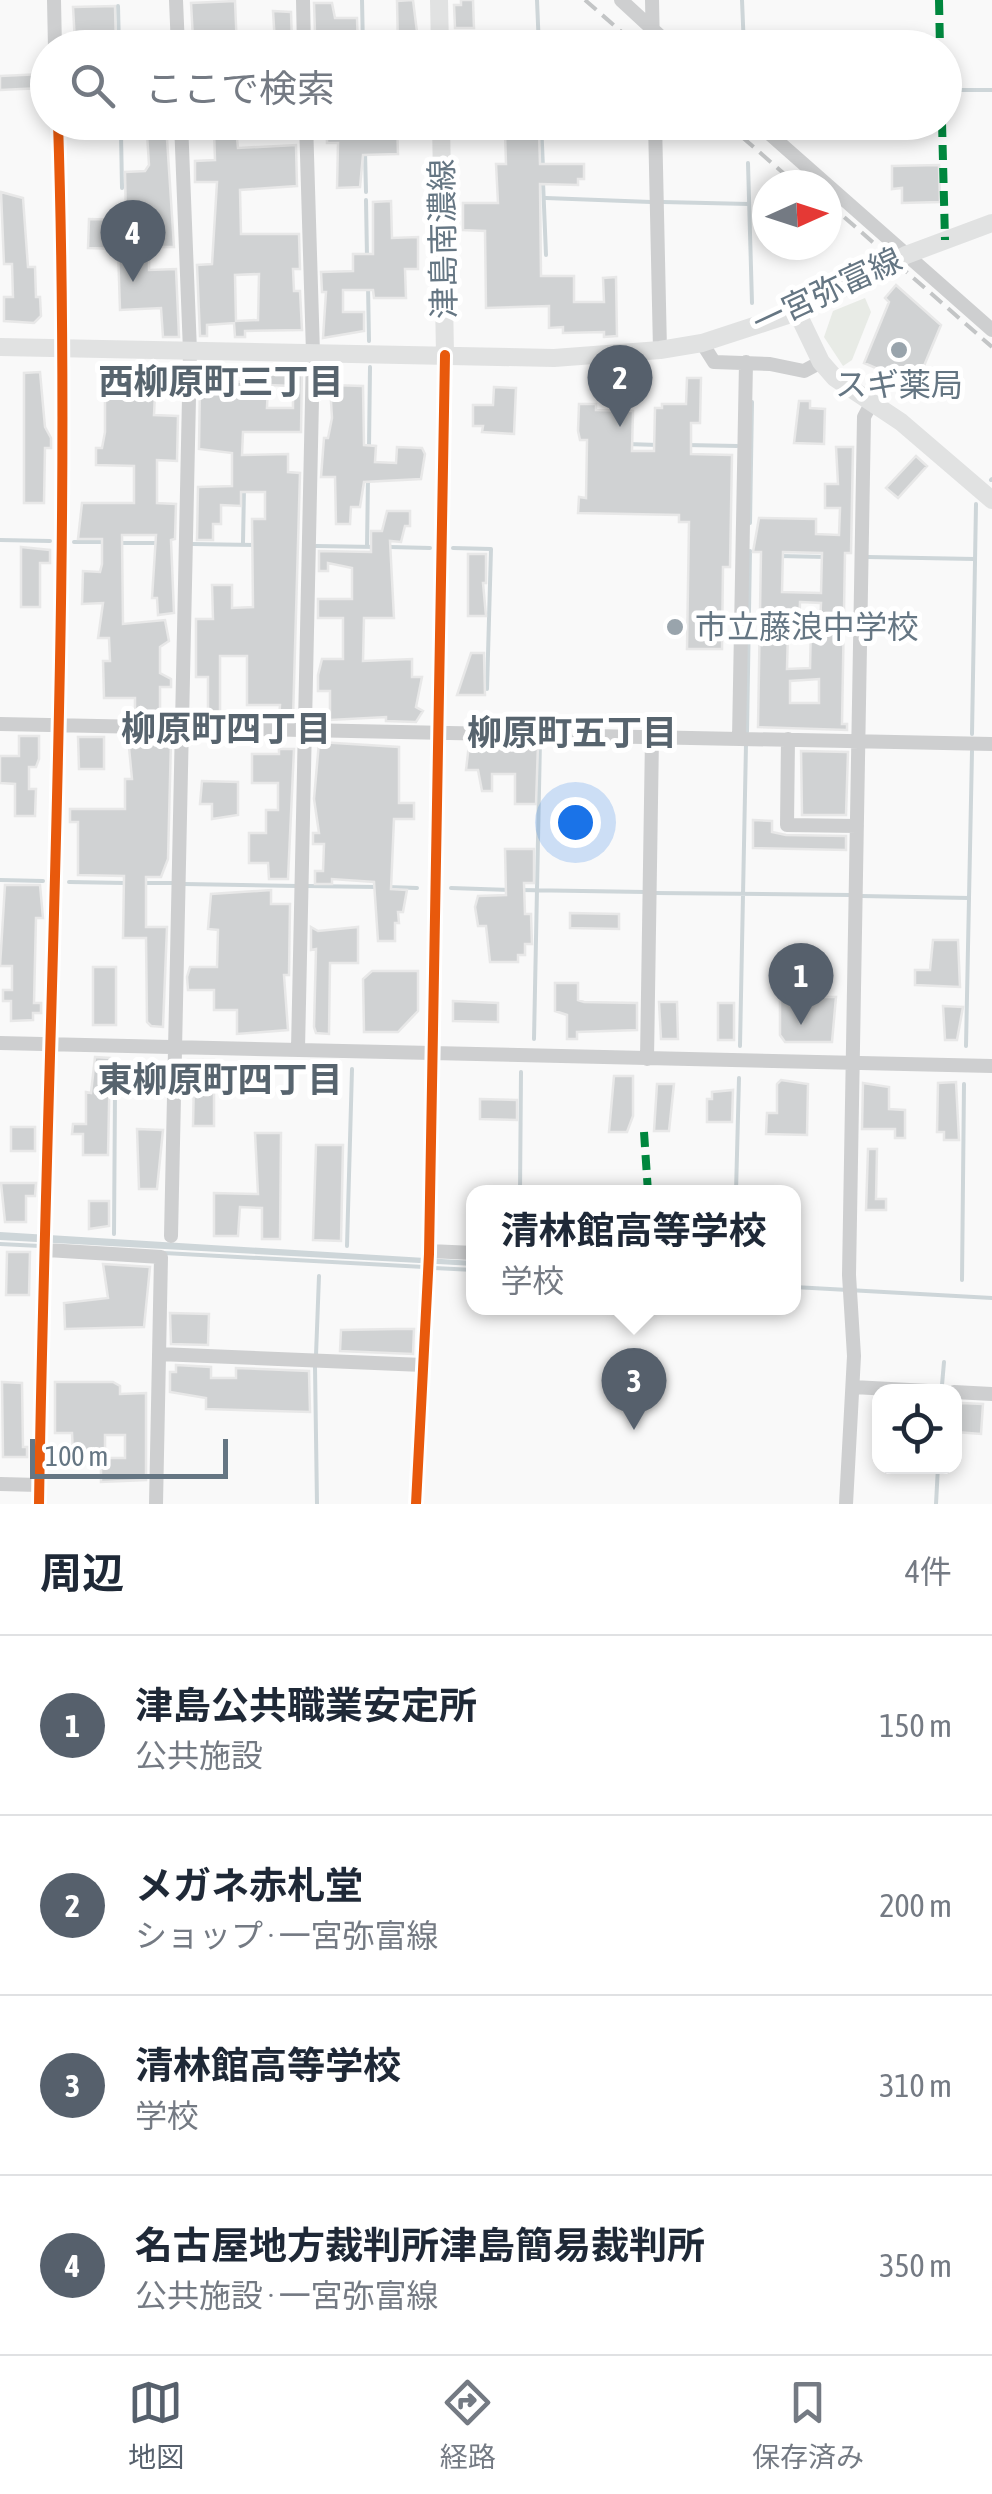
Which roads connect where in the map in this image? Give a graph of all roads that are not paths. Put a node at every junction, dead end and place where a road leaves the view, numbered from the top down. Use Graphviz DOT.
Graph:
graph roads {
  1 [pos="54,0"];
  2 [pos="176,0"];
  3 [pos="303,0"];
  4 [pos="439,0"];
  5 [pos="621,0"];
  6 [pos="652,0"];
  7 [pos="55,30"];
  8 [pos="177,30"];
  9 [pos="304,30"];
  10 [pos="440,30"];
  11 [pos="653,30"];
  12 [pos="59,140"];
  13 [pos="181,140"];
  14 [pos="307,140"];
  15 [pos="441,140"];
  16 [pos="655,140"];
  17 [pos="776,140"];
  18 [pos="992,223"];
  19 [pos="906,254"];
  20 [pos="797,312"];
  21 [pos="992,330"];
  22 [pos="702,343"];
  23 [pos="0,346"];
  24 [pos="65,349"];
  25 [pos="660,350"];
  26 [pos="190,351"];
  27 [pos="313,353"];
  28 [pos="445,355"];
  29 [pos="746,362"];
  30 [pos="821,362"];
  31 [pos="872,402"];
  32 [pos="992,500"];
  33 [pos="0,724"];
  34 [pos="59,724"];
  35 [pos="182,727"];
  36 [pos="304,730"];
  37 [pos="439,734"];
  38 [pos="652,737"];
  39 [pos="738,738"];
  40 [pos="788,740"];
  41 [pos="858,742"];
  42 [pos="992,744"];
  43 [pos="857,826"];
  44 [pos="0,1043"];
  45 [pos="54,1044"];
  46 [pos="175,1046"];
  47 [pos="298,1048"];
  48 [pos="432,1051"];
  49 [pos="647,1059"];
  50 [pos="852,1064"];
  51 [pos="992,1066"];
  52 [pos="171,1236"];
  53 [pos="47,1250"];
  54 [pos="429,1253"];
  55 [pos="466,1253"];
  56 [pos="159,1354"];
  57 [pos="423,1366"];
  58 [pos="853,1387"];
  59 [pos="872,1388"];
  60 [pos="962,1392"];
  61 [pos="992,1394"];
  62 [pos="0,1484"];
  63 [pos="39,1485"];
  64 [pos="39,1504"];
  65 [pos="156,1504"];
  66 [pos="416,1504"];
  67 [pos="846,1504"];
  1 -- 7 [label="street"];
  2 -- 8 [label="street"];
  3 -- 9 [label="street"];
  4 -- 10 [label="main road"];
  5 -- 11 [label="street"];
  6 -- 11 [label="street"];
  12 -- 24 [label="street"];
  13 -- 26 [label="street"];
  14 -- 27 [label="street"];
  15 -- 28 [label="main road, 津島南濃線"];
  16 -- 25 [label="street"];
  17 -- 19 [label="street"];
  18 -- 19 [label="main road, 一宮弥富線"];
  19 -- 20 [label="main road, 一宮弥富線"];
  19 -- 21 [label="street"];
  20 -- 22 [label="main road, 一宮弥富線"];
  20 -- 30 [label="main road"];
  22 -- 25 [label="main road, 一宮弥富線"];
  22 -- 29 [label="street"];
  23 -- 24 [label="main road, 一宮弥富線"];
  24 -- 26 [label="main road, 一宮弥富線"];
  24 -- 34 [label="street"];
  25 -- 28 [label="main road, 一宮弥富線"];
  26 -- 27 [label="main road, 一宮弥富線"];
  26 -- 35 [label="street"];
  27 -- 28 [label="main road, 一宮弥富線"];
  27 -- 36 [label="street"];
  28 -- 37 [label="street"];
  29 -- 30 [label="street"];
  29 -- 39 [label="street"];
  30 -- 31 [label="main road"];
  31 -- 32 [label="main road"];
  31 -- 41 [label="street"];
  33 -- 34 [label="street"];
  34 -- 35 [label="street"];
  34 -- 45 [label="street"];
  35 -- 36 [label="street"];
  35 -- 46 [label="street"];
  36 -- 37 [label="street"];
  36 -- 47 [label="street"];
  37 -- 38 [label="street"];
  37 -- 48 [label="street"];
  38 -- 39 [label="street"];
  38 -- 49 [label="street"];
  39 -- 40 [label="street"];
  40 -- 41 [label="street"];
  40 -- 43 [label="street"];
  41 -- 42 [label="street"];
  41 -- 43 [label="street"];
  43 -- 50 [label="street"];
  44 -- 45 [label="street"];
  45 -- 46 [label="street"];
  45 -- 53 [label="street"];
  46 -- 47 [label="street"];
  46 -- 52 [label="street"];
  47 -- 48 [label="street"];
  48 -- 49 [label="street"];
  48 -- 54 [label="street"];
  49 -- 50 [label="street"];
  50 -- 51 [label="street"];
  50 -- 58 [label="street"];
  53 -- 56 [label="street"];
  53 -- 63 [label="street"];
  54 -- 55 [label="street"];
  54 -- 57 [label="street"];
  56 -- 57 [label="street"];
  56 -- 65 [label="street"];
  57 -- 66 [label="street"];
  58 -- 59 [label="street"];
  58 -- 67 [label="street"];
  60 -- 61 [label="street"];
  62 -- 63 [label="street"];
  63 -- 64 [label="street"];
}
